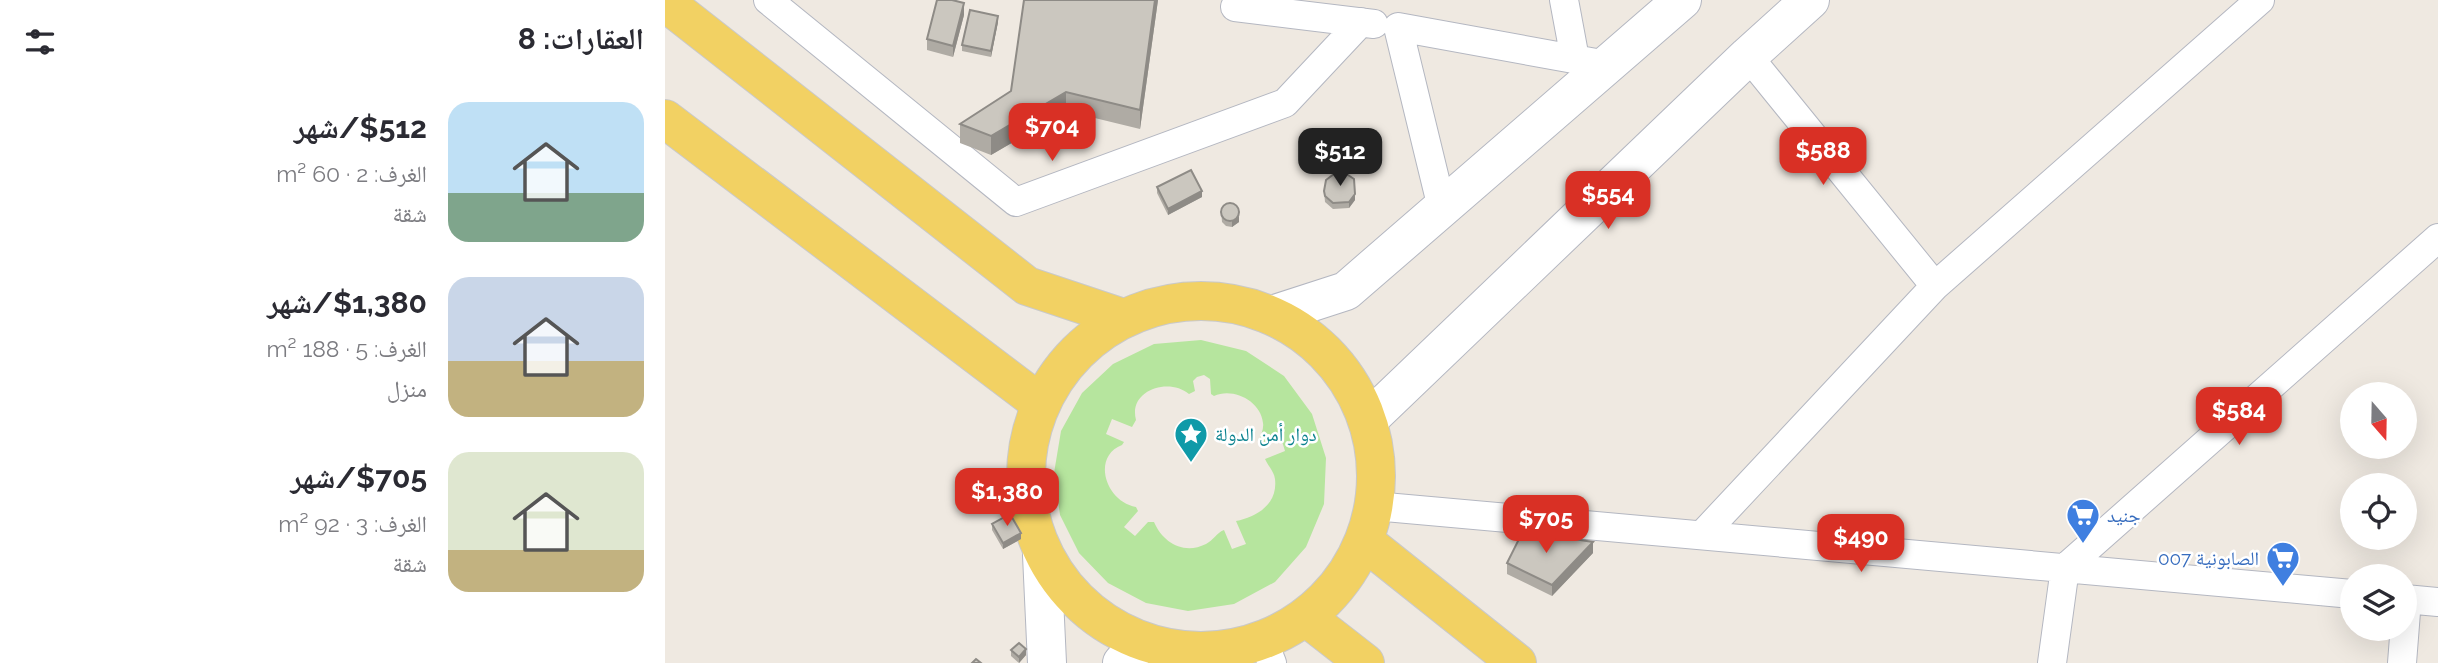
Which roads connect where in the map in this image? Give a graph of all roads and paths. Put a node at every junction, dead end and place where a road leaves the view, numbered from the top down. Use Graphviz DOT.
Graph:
graph roads {
  1 [pos="768,0"];
  2 [pos="1564,0"];
  3 [pos="1682,0"];
  4 [pos="1810,0"];
  5 [pos="2260,0"];
  6 [pos="665,2"];
  7 [pos="1235,7"];
  8 [pos="1378,19"];
  9 [pos="1748,56"];
  10 [pos="1591,62"];
  11 [pos="665,119"];
  12 [pos="1442,208"];
  13 [pos="2438,238"];
  14 [pos="1935,286"];
  15 [pos="1272,315"];
  16 [pos="1123,318"];
  17 [pos="1040,403"];
  18 [pos="1368,420"];
  19 [pos="1369,523"];
  20 [pos="1702,536"];
  21 [pos="1042,555"];
  22 [pos="2065,568"];
  23 [pos="2340,593"];
  24 [pos="2417,600"];
  25 [pos="2438,602"];
  26 [pos="1306,617"];
  27 [pos="2403,641"];
  28 [pos="1131,652"];
  29 [pos="1268,652"];
  30 [pos="1047,663"];
  31 [pos="1365,663"];
  32 [pos="1517,663"];
  33 [pos="2052,663"];
  34 [pos="2402,663"];
  1 -- 8 [label="street"];
  2 -- 10 [label="street"];
  3 -- 10 [label="main road"];
  4 -- 9 [label="main road"];
  5 -- 14 [label="street"];
  6 -- 16 [label="main road"];
  7 -- 8 [label="street"];
  8 -- 10 [label="street"];
  8 -- 12 [label="street"];
  9 -- 14 [label="street"];
  9 -- 18 [label="main road"];
  10 -- 12 [label="main road"];
  11 -- 17 [label="main road"];
  12 -- 15 [label="main road"];
  13 -- 22 [label="street"];
  14 -- 20 [label="street"];
  15 -- 16 [label="main road"];
  15 -- 18 [label="main road"];
  16 -- 17 [label="main road"];
  17 -- 21 [label="main road"];
  18 -- 19 [label="main road"];
  19 -- 20 [label="street"];
  19 -- 26 [label="main road"];
  19 -- 32 [label="main road"];
  20 -- 22 [label="street"];
  21 -- 28 [label="main road"];
  21 -- 30 [label="main road"];
  22 -- 23 [label="street"];
  22 -- 33 [label="street"];
  24 -- 25 [label="street"];
  26 -- 29 [label="main road"];
  26 -- 31 [label="main road"];
  27 -- 34 [label="street"];
  28 -- 29 [label="main road"];
}
